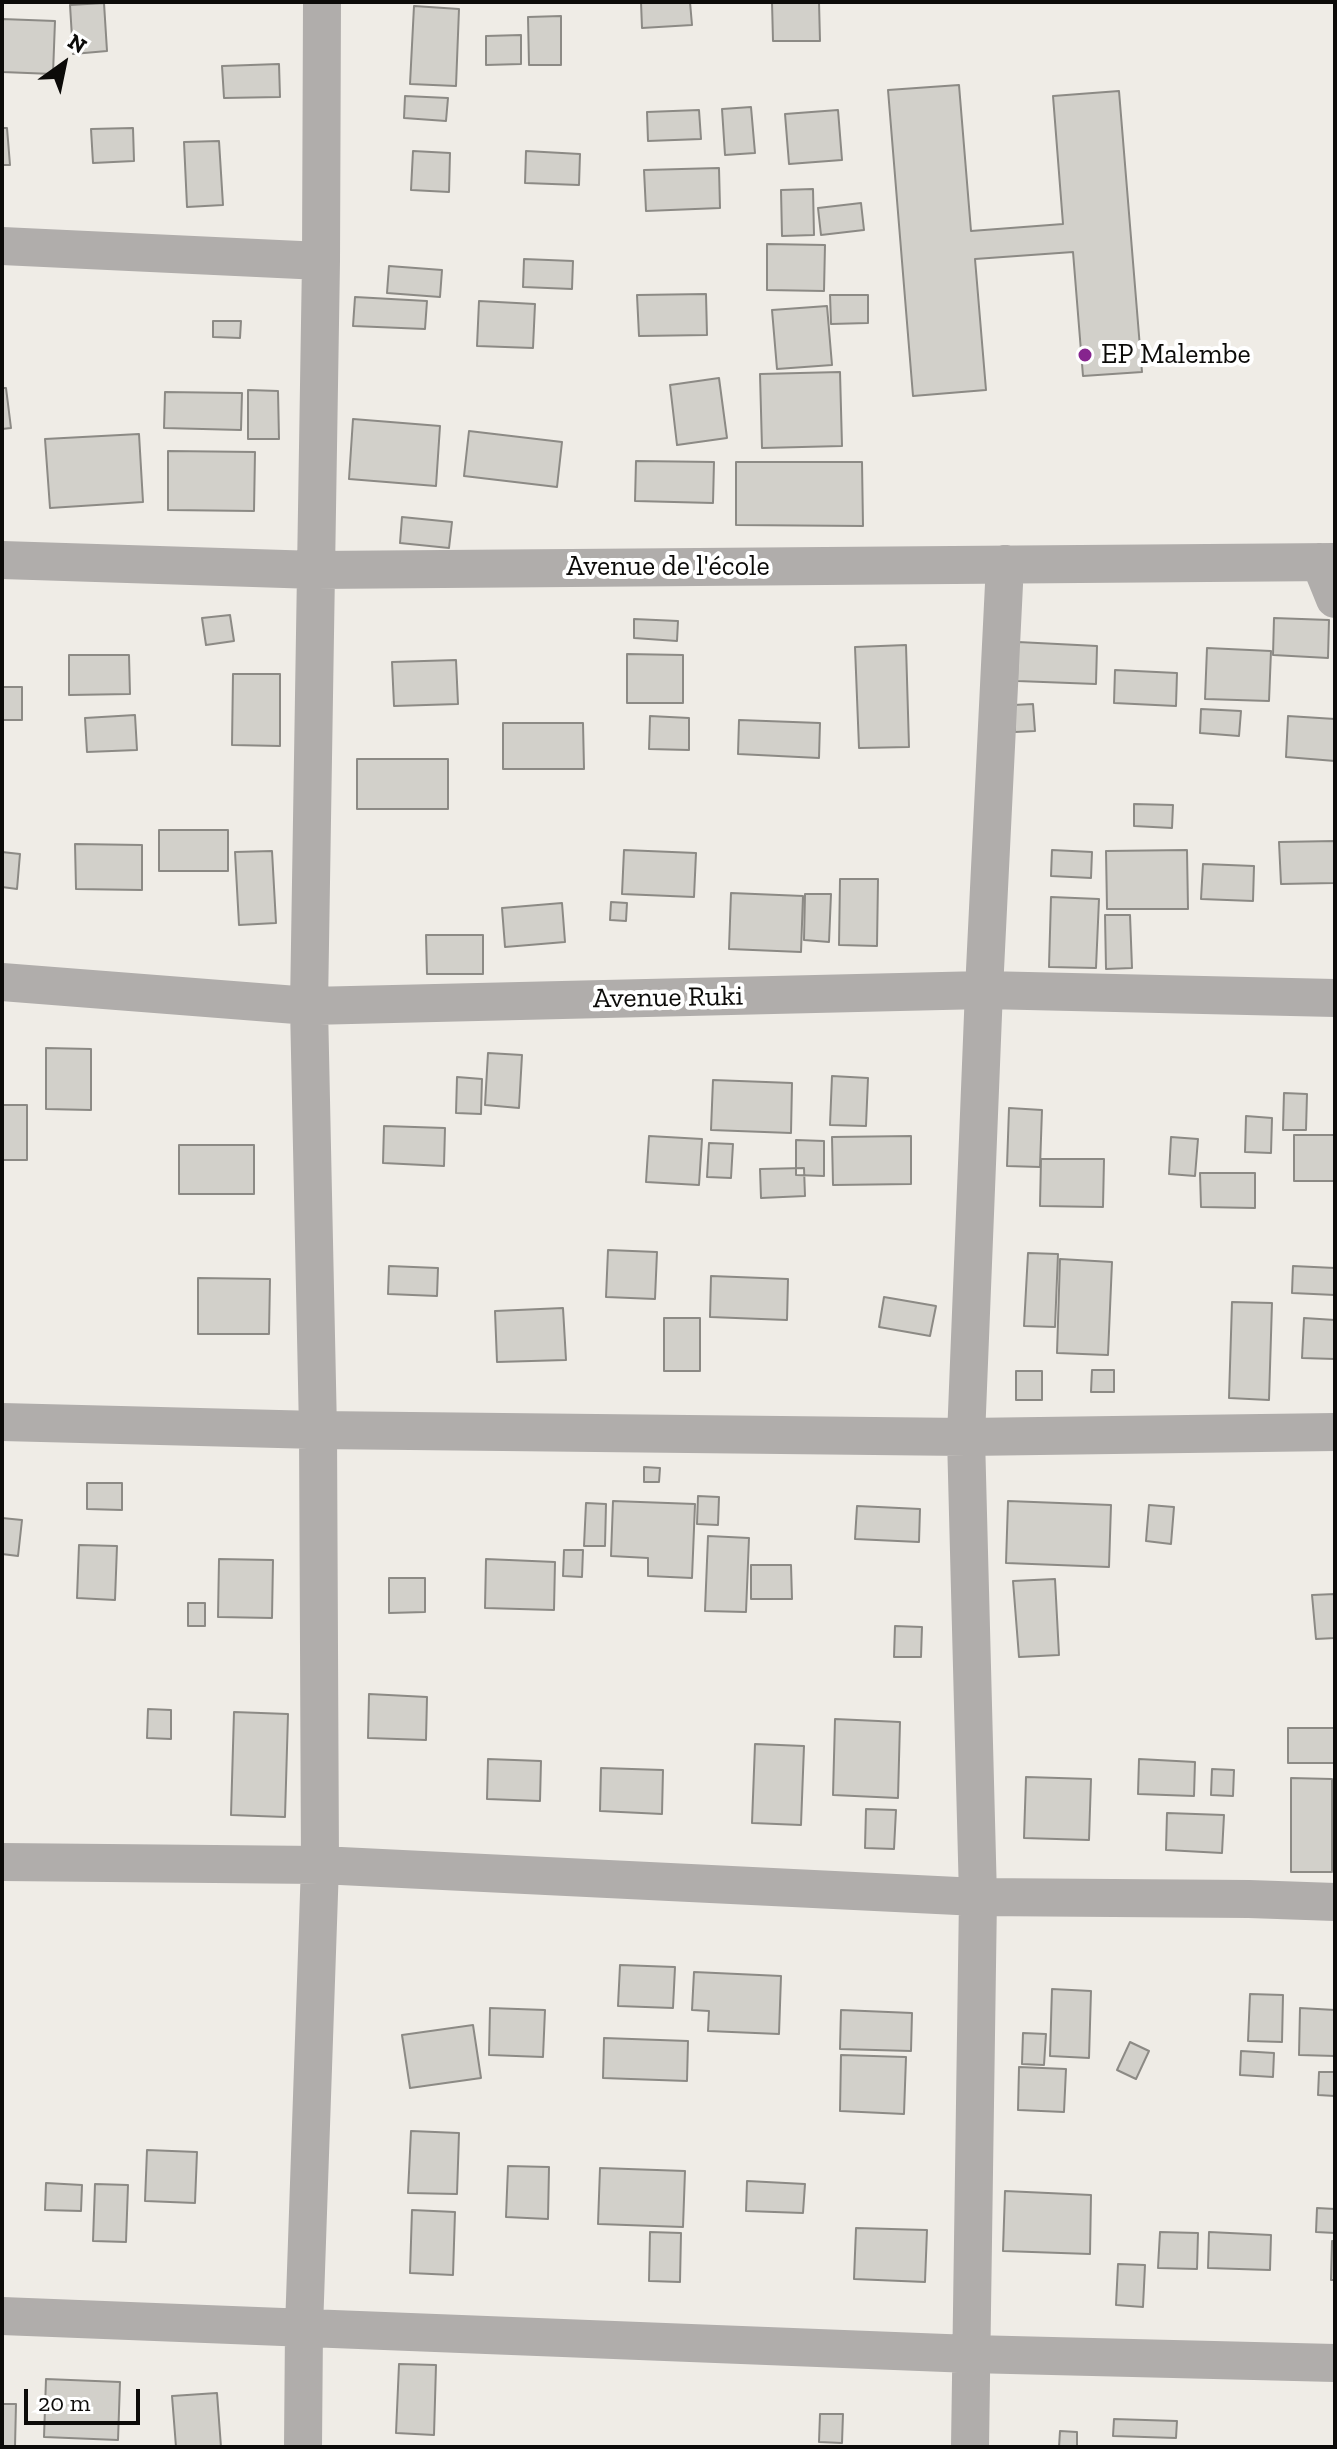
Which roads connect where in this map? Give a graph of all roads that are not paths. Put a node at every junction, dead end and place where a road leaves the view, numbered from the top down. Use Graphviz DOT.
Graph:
graph roads {
  1 [pos="322,2"];
  2 [pos="2,246"];
  3 [pos="321,261"];
  4 [pos="2,560"];
  5 [pos="1328,562"];
  6 [pos="1005,564"];
  7 [pos="316,570"];
  8 [pos="1335,599"];
  9 [pos="2,982"];
  10 [pos="984,990"];
  11 [pos="1335,998"];
  12 [pos="309,1006"];
  13 [pos="2,1422"];
  14 [pos="318,1430"];
  15 [pos="1335,1432"];
  16 [pos="966,1437"];
  17 [pos="2,1862"];
  18 [pos="320,1865"];
  19 [pos="978,1897"];
  20 [pos="1335,1902"];
  21 [pos="2,2316"];
  22 [pos="304,2328"];
  23 [pos="971,2354"];
  24 [pos="1335,2363"];
  25 [pos="303,2447"];
  26 [pos="970,2447"];
  1 -- 3 [label="street"];
  2 -- 3 [label="street"];
  3 -- 7 [label="street"];
  4 -- 7 [label="street, Avenue de l'école"];
  5 -- 6 [label="street, Avenue de l'école"];
  5 -- 8 [label="street"];
  6 -- 7 [label="street, Avenue de l'école"];
  6 -- 10 [label="street"];
  7 -- 12 [label="street"];
  9 -- 12 [label="street, Avenue Ruki"];
  10 -- 11 [label="street, Avenue Ruki"];
  10 -- 12 [label="street, Avenue Ruki"];
  10 -- 16 [label="street"];
  12 -- 14 [label="street"];
  13 -- 14 [label="street"];
  14 -- 16 [label="street"];
  14 -- 18 [label="street"];
  15 -- 16 [label="street"];
  16 -- 19 [label="street"];
  17 -- 18 [label="street"];
  18 -- 19 [label="street"];
  18 -- 22 [label="street"];
  19 -- 20 [label="street"];
  19 -- 23 [label="street"];
  21 -- 22 [label="street"];
  22 -- 23 [label="street"];
  22 -- 25 [label="street"];
  23 -- 24 [label="street"];
  23 -- 26 [label="street"];
}
